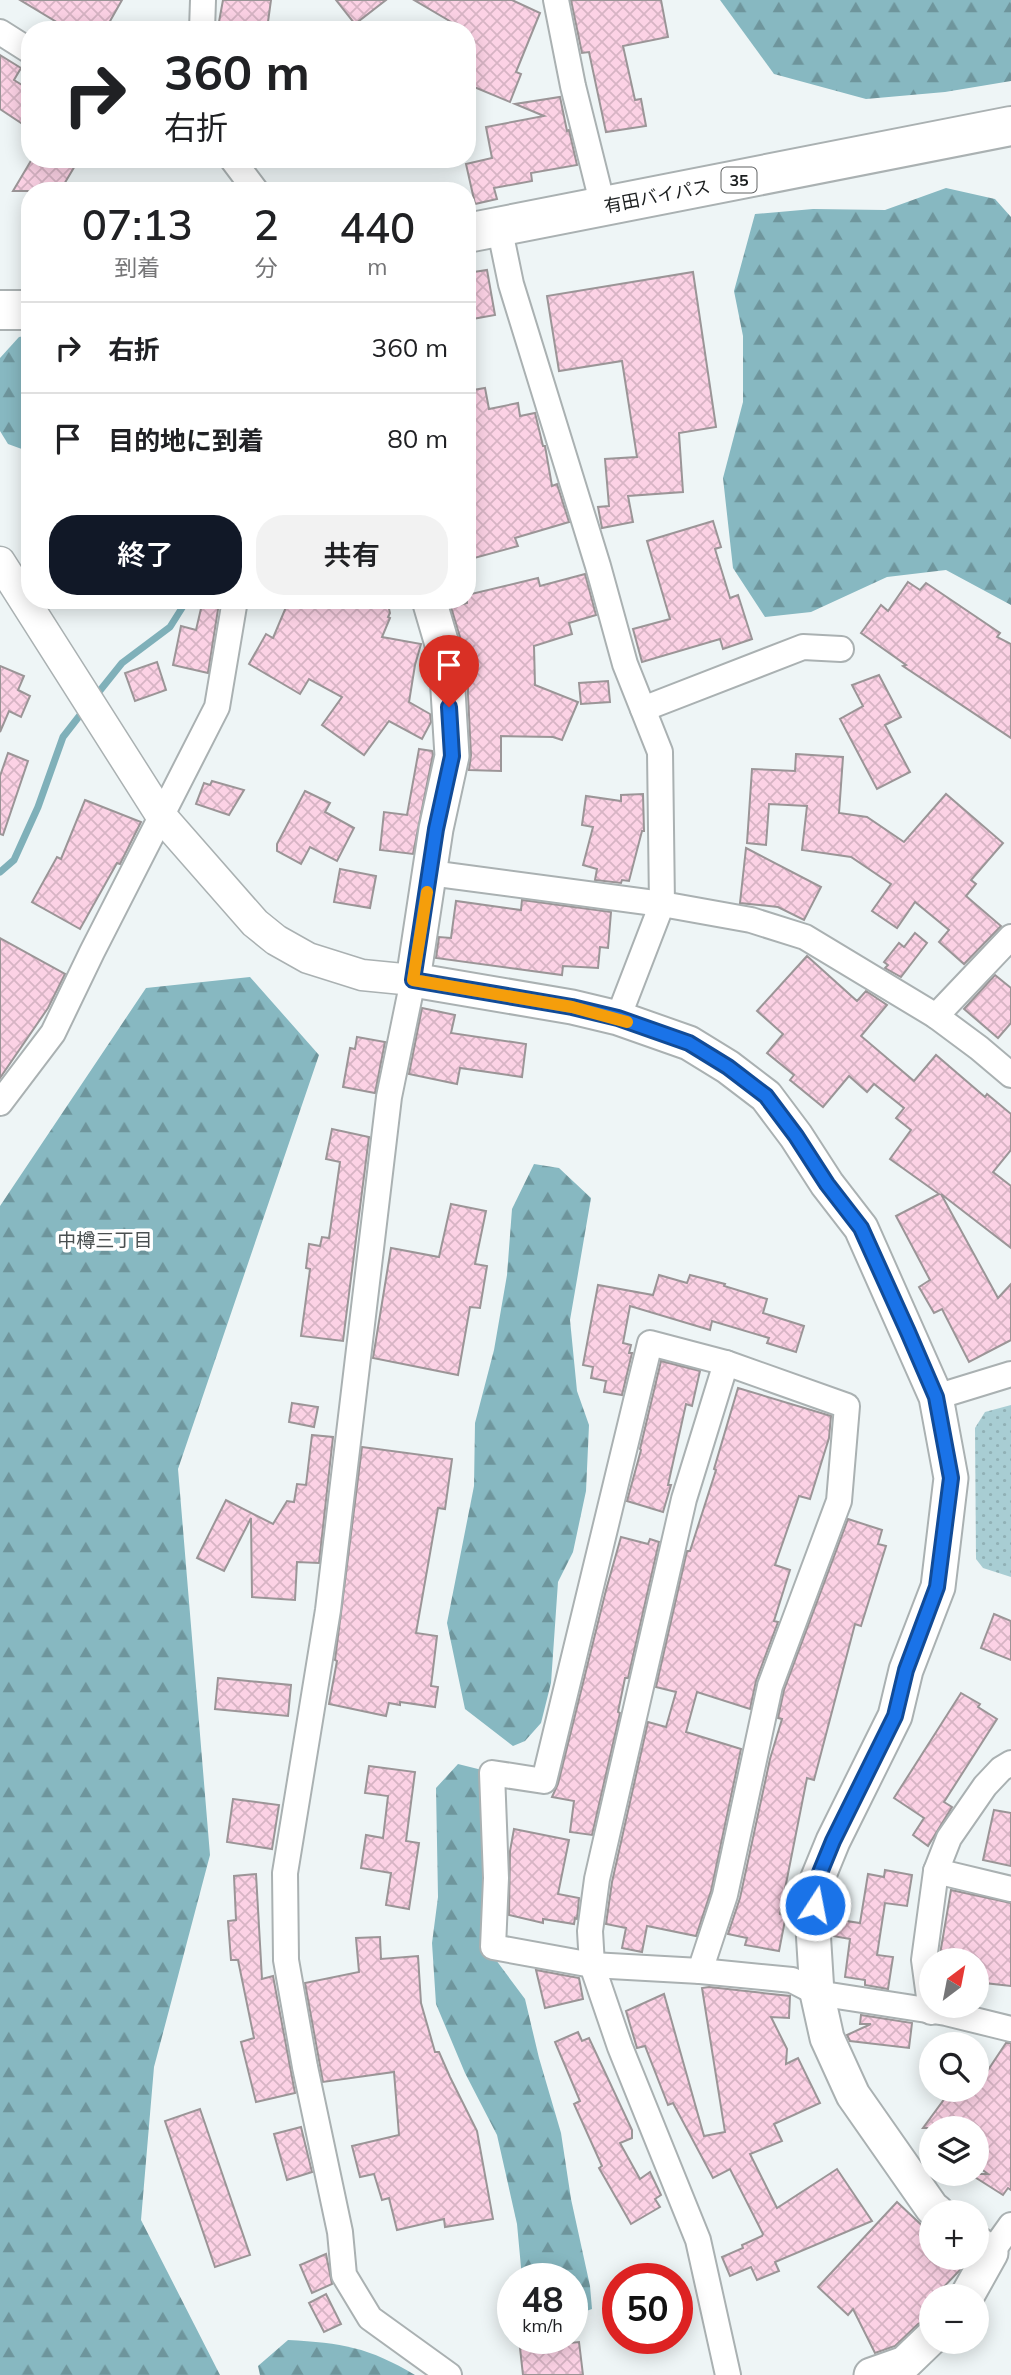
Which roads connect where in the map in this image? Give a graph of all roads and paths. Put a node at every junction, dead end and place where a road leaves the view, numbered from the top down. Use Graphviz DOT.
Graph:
graph roads {
  1 [pos="203,0"];
  2 [pos="556,0"];
  3 [pos="202,21"];
  4 [pos="0,32"];
  5 [pos="21,45"];
  6 [pos="1011,126"];
  7 [pos="603,206"];
  8 [pos="483,230"];
  9 [pos="0,562"];
  10 [pos="21,595"];
  11 [pos="30,609"];
  12 [pos="233,609"];
  13 [pos="432,609"];
  14 [pos="841,649"];
  15 [pos="643,709"];
  16 [pos="162,817"];
  17 [pos="430,873"];
  18 [pos="662,904"];
  19 [pos="1011,937"];
  20 [pos="413,980"];
  21 [pos="936,1016"];
  22 [pos="618,1018"];
  23 [pos="1011,1075"];
  24 [pos="0,1103"];
  25 [pos="726,1363"];
  26 [pos="1011,1374"];
  27 [pos="936,1397"];
  28 [pos="1011,1763"];
  29 [pos="936,1871"];
  30 [pos="1011,1889"];
  31 [pos="926,1948"];
  32 [pos="592,1965"];
  33 [pos="700,1970"];
  34 [pos="817,1993"];
  35 [pos="919,2010"];
  36 [pos="959,2018"];
  37 [pos="1011,2029"];
  38 [pos="926,2200"];
  39 [pos="1011,2225"];
  40 [pos="989,2243"];
  41 [pos="919,2350"];
  42 [pos="449,2375"];
  43 [pos="728,2375"];
  44 [pos="871,2375"];
  1 -- 3 [label="street"];
  2 -- 7 [label="street"];
  4 -- 5 [label="street"];
  6 -- 7 [label="highway, 有田バイパス / 35"];
  7 -- 8 [label="highway, 有田バイパス / 35"];
  8 -- 15 [label="street"];
  9 -- 10 [label="street"];
  11 -- 16 [label="street"];
  12 -- 16 [label="street"];
  13 -- 17 [label="main road"];
  14 -- 15 [label="street"];
  15 -- 18 [label="street"];
  16 -- 20 [label="street"];
  16 -- 24 [label="street"];
  17 -- 18 [label="street"];
  17 -- 20 [label="main road"];
  18 -- 21 [label="street"];
  18 -- 22 [label="street"];
  19 -- 21 [label="street"];
  20 -- 22 [label="main road"];
  20 -- 42 [label="street"];
  21 -- 23 [label="street"];
  22 -- 27 [label="main road"];
  25 -- 32 [label="street"];
  25 -- 32 [label="street"];
  25 -- 33 [label="street"];
  26 -- 27 [label="street"];
  27 -- 34 [label="main road"];
  28 -- 29 [label="street"];
  29 -- 30 [label="street"];
  29 -- 31 [label="street"];
  32 -- 33 [label="street"];
  32 -- 43 [label="street"];
  33 -- 34 [label="street"];
  34 -- 35 [label="street"];
  34 -- 38 [label="main road"];
  36 -- 37 [label="street"];
  39 -- 40 [label="street"];
  41 -- 44 [label="main road"];
}
